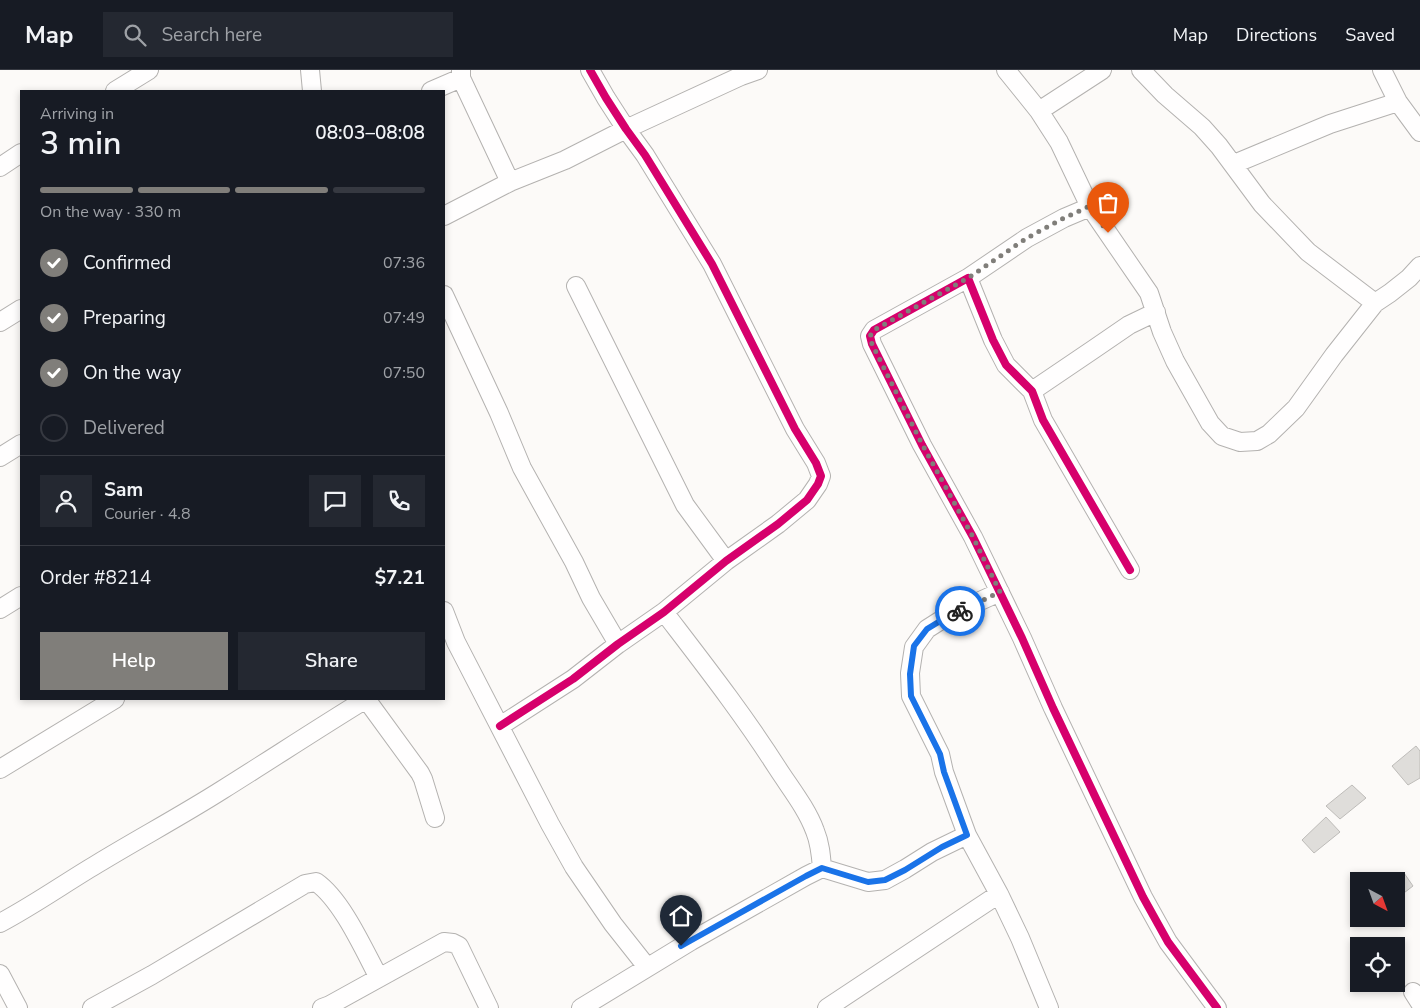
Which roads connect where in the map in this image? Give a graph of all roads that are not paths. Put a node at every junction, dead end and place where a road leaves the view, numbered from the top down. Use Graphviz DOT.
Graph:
graph roads {
  1 [pos="149,70"];
  2 [pos="310,70"];
  3 [pos="590,70"];
  4 [pos="758,70"];
  5 [pos="1006,70"];
  6 [pos="1102,70"];
  7 [pos="1141,70"];
  8 [pos="1382,70"];
  9 [pos="461,74"];
  10 [pos="117,90"];
  11 [pos="312,90"];
  12 [pos="433,90"];
  13 [pos="1398,102"];
  14 [pos="1039,111"];
  15 [pos="626,129"];
  16 [pos="1420,132"];
  17 [pos="20,154"];
  18 [pos="1234,164"];
  19 [pos="0,167"];
  20 [pos="510,182"];
  21 [pos="1090,206"];
  22 [pos="445,215"];
  23 [pos="1420,266"];
  24 [pos="968,278"];
  25 [pos="576,286"];
  26 [pos="445,297"];
  27 [pos="1375,303"];
  28 [pos="20,310"];
  29 [pos="1156,312"];
  30 [pos="0,322"];
  31 [pos="1032,391"];
  32 [pos="20,445"];
  33 [pos="0,457"];
  34 [pos="726,561"];
  35 [pos="1130,570"];
  36 [pos="1000,592"];
  37 [pos="20,597"];
  38 [pos="0,609"];
  39 [pos="664,612"];
  40 [pos="445,617"];
  41 [pos="618,644"];
  42 [pos="450,645"];
  43 [pos="114,700"];
  44 [pos="364,700"];
  45 [pos="367,700"];
  46 [pos="500,726"];
  47 [pos="0,769"];
  48 [pos="435,818"];
  49 [pos="967,835"];
  50 [pos="822,868"];
  51 [pos="999,894"];
  52 [pos="0,923"];
  53 [pos="647,967"];
  54 [pos="0,974"];
  55 [pos="380,978"];
  56 [pos="328,1007"];
  57 [pos="18,1008"];
  58 [pos="92,1008"];
  59 [pos="490,1008"];
  60 [pos="582,1008"];
  61 [pos="827,1008"];
  62 [pos="1049,1008"];
  63 [pos="1217,1008"];
  1 -- 10 [label="street"];
  2 -- 11 [label="street"];
  3 -- 15 [label="street"];
  4 -- 15 [label="street"];
  5 -- 14 [label="street"];
  6 -- 14 [label="street"];
  7 -- 18 [label="street"];
  8 -- 13 [label="street"];
  9 -- 12 [label="street"];
  9 -- 20 [label="street"];
  13 -- 16 [label="street"];
  13 -- 18 [label="street"];
  14 -- 21 [label="street"];
  15 -- 20 [label="street"];
  15 -- 34 [label="street"];
  17 -- 19 [label="street"];
  18 -- 27 [label="street"];
  20 -- 22 [label="street"];
  21 -- 24 [label="street"];
  21 -- 29 [label="street"];
  23 -- 27 [label="street"];
  24 -- 31 [label="street"];
  24 -- 36 [label="street"];
  25 -- 34 [label="street"];
  26 -- 41 [label="street"];
  27 -- 29 [label="street"];
  28 -- 30 [label="street"];
  29 -- 31 [label="street"];
  31 -- 35 [label="street"];
  32 -- 33 [label="street"];
  34 -- 39 [label="street"];
  36 -- 49 [label="street"];
  36 -- 63 [label="street"];
  37 -- 38 [label="street"];
  39 -- 41 [label="street"];
  39 -- 50 [label="street"];
  40 -- 42 [label="street"];
  41 -- 46 [label="street"];
  42 -- 46 [label="street"];
  43 -- 47 [label="street"];
  44 -- 52 [label="street"];
  45 -- 48 [label="street"];
  46 -- 53 [label="street"];
  49 -- 50 [label="street"];
  49 -- 51 [label="street"];
  50 -- 53 [label="street"];
  51 -- 61 [label="street"];
  51 -- 62 [label="street"];
  53 -- 60 [label="street"];
  54 -- 57 [label="street"];
  55 -- 56 [label="street"];
  55 -- 58 [label="street"];
  55 -- 59 [label="street"];
}
